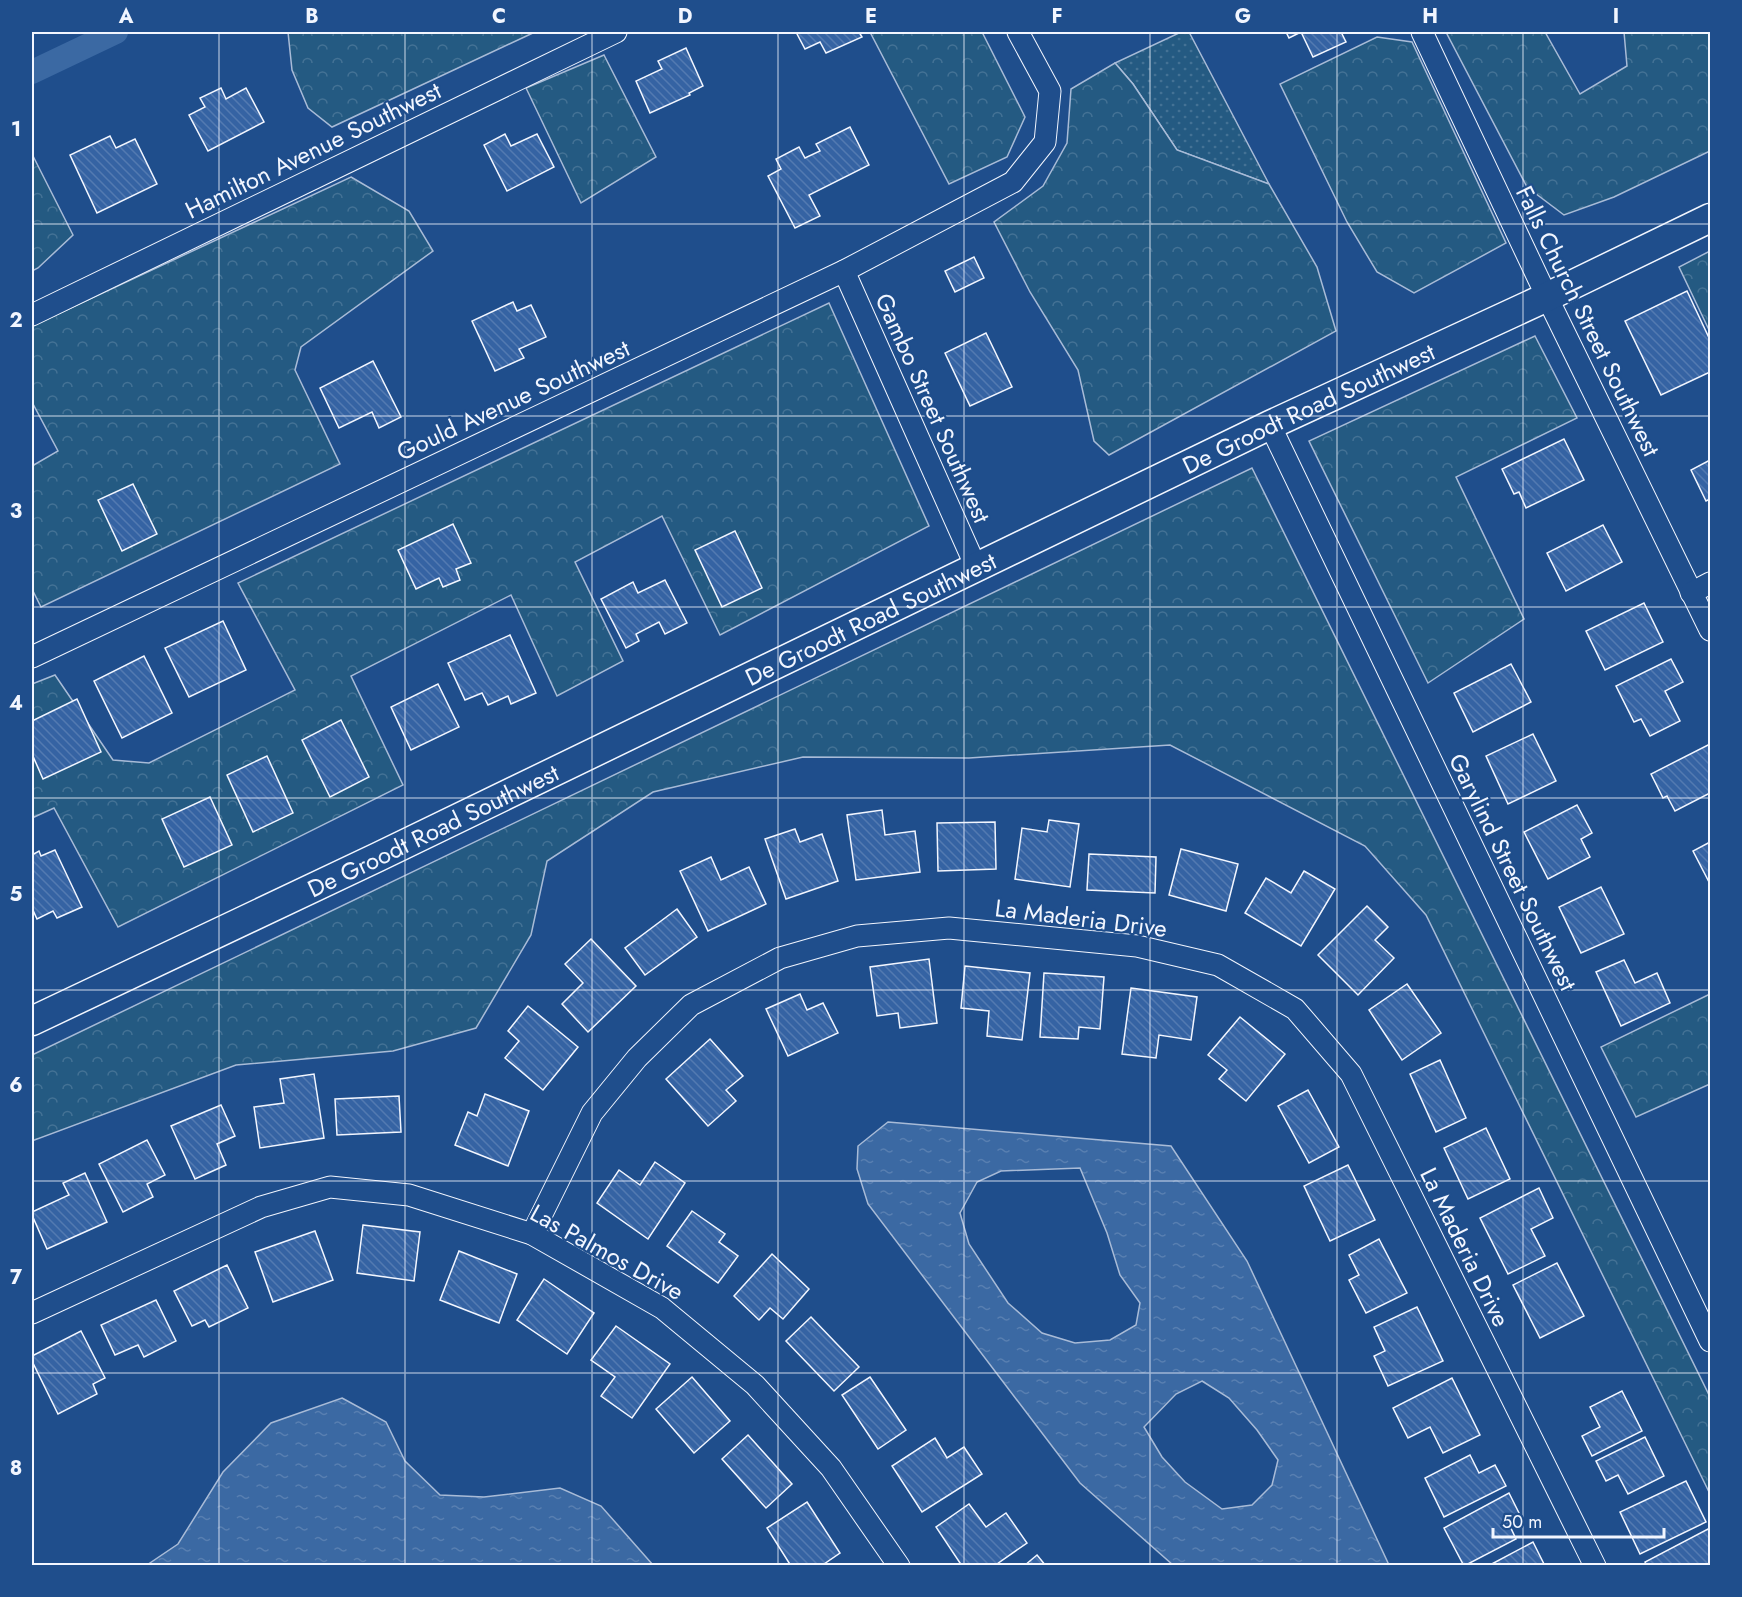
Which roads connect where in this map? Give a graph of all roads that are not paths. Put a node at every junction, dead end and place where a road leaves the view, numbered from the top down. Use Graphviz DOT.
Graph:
graph roads {
  1 [pos="616,32"];
  2 [pos="1018,32"];
  3 [pos="1422,32"];
  4 [pos="1710,218"];
  5 [pos="844,271"];
  6 [pos="1547,297"];
  7 [pos="32,315"];
  8 [pos="1270,425"];
  9 [pos="976,567"];
  10 [pos="1710,584"];
  11 [pos="1691,593"];
  12 [pos="1710,630"];
  13 [pos="32,657"];
  14 [pos="32,1021"];
  15 [pos="532,1234"];
  16 [pos="32,1313"];
  17 [pos="1710,1341"];
  18 [pos="899,1566"];
  19 [pos="1595,1566"];
  1 -- 7 [label="street, Hamilton Avenue Southwest"];
  2 -- 5 [label="street, Gould Avenue Southwest"];
  3 -- 6 [label="street, Falls Church Street Southwest"];
  4 -- 6 [label="street, De Groodt Road Southwest"];
  5 -- 9 [label="street, Gambo Street Southwest"];
  5 -- 13 [label="street, Gould Avenue Southwest"];
  6 -- 8 [label="street, De Groodt Road Southwest"];
  6 -- 11 [label="street, Falls Church Street Southwest"];
  8 -- 9 [label="street, De Groodt Road Southwest"];
  8 -- 17 [label="street, Garylind Street Southwest"];
  9 -- 14 [label="street, De Groodt Road Southwest"];
  10 -- 11 [label="street"];
  11 -- 12 [label="street, Falls Church Street Southwest"];
  15 -- 16 [label="street, Las Palmos Drive"];
  15 -- 18 [label="street, Las Palmos Drive"];
  15 -- 19 [label="street, La Maderia Drive"];
}
